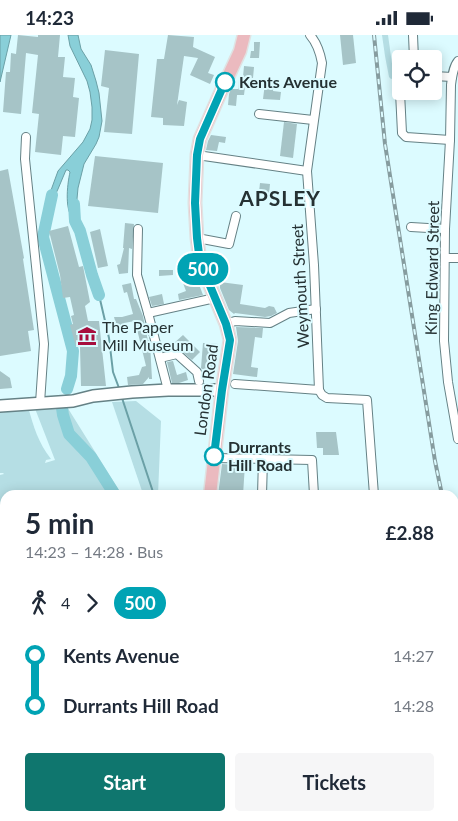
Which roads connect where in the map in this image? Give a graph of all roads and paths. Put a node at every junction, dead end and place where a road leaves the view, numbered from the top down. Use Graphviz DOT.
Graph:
graph roads {
  1 [pos="244,35"];
  2 [pos="310,35"];
  3 [pos="413,35"];
  4 [pos="414,50"];
  5 [pos="458,61"];
  6 [pos="442,76"];
  7 [pos="452,77"];
  8 [pos="400,100"];
  9 [pos="259,114"];
  10 [pos="313,120"];
  11 [pos="26,137"];
  12 [pos="450,140"];
  13 [pos="454,150"];
  14 [pos="197,155"];
  15 [pos="306,171"];
  16 [pos="236,216"];
  17 [pos="411,227"];
  18 [pos="138,229"];
  19 [pos="445,229"];
  20 [pos="197,238"];
  21 [pos="445,258"];
  22 [pos="458,258"];
  23 [pos="215,298"];
  24 [pos="316,309"];
  25 [pos="148,313"];
  26 [pos="226,324"];
  27 [pos="160,358"];
  28 [pos="199,381"];
  29 [pos="235,384"];
  30 [pos="168,390"];
  31 [pos="222,390"];
  32 [pos="319,391"];
  33 [pos="40,403"];
  34 [pos="0,406"];
  35 [pos="457,430"];
  36 [pos="458,439"];
  37 [pos="214,458"];
  38 [pos="263,459"];
  39 [pos="211,490"];
  40 [pos="262,490"];
  41 [pos="314,490"];
  42 [pos="374,490"];
  1 -- 14 [label="main road, London Road"];
  2 -- 10 [label="street"];
  3 -- 4 [label="street"];
  5 -- 7 [label="street, King Edward Street"];
  6 -- 7 [label="street"];
  7 -- 12 [label="street, King Edward Street"];
  8 -- 12 [label="street"];
  9 -- 10 [label="street"];
  10 -- 15 [label="street"];
  11 -- 33 [label="street"];
  12 -- 13 [label="street, King Edward Street"];
  13 -- 19 [label="street, King Edward Street"];
  14 -- 15 [label="street"];
  14 -- 20 [label="main road, London Road"];
  15 -- 24 [label="street, Weymouth Street"];
  16 -- 20 [label="street"];
  17 -- 19 [label="street"];
  18 -- 25 [label="street"];
  19 -- 21 [label="street, King Edward Street"];
  20 -- 23 [label="main road, London Road"];
  21 -- 22 [label="street"];
  21 -- 35 [label="street, King Edward Street"];
  23 -- 25 [label="street"];
  23 -- 26 [label="main road, London Road"];
  24 -- 26 [label="street"];
  24 -- 32 [label="street, Weymouth Street"];
  25 -- 27 [label="street"];
  26 -- 31 [label="main road, London Road"];
  27 -- 28 [label="street"];
  27 -- 30 [label="street"];
  29 -- 32 [label="street"];
  30 -- 31 [label="street"];
  30 -- 33 [label="street"];
  31 -- 37 [label="main road, London Road"];
  32 -- 42 [label="street"];
  33 -- 34 [label="street"];
  35 -- 36 [label="street, King Edward Street"];
  37 -- 38 [label="street"];
  37 -- 39 [label="main road, London Road"];
  38 -- 40 [label="street"];
  38 -- 41 [label="street"];
}
